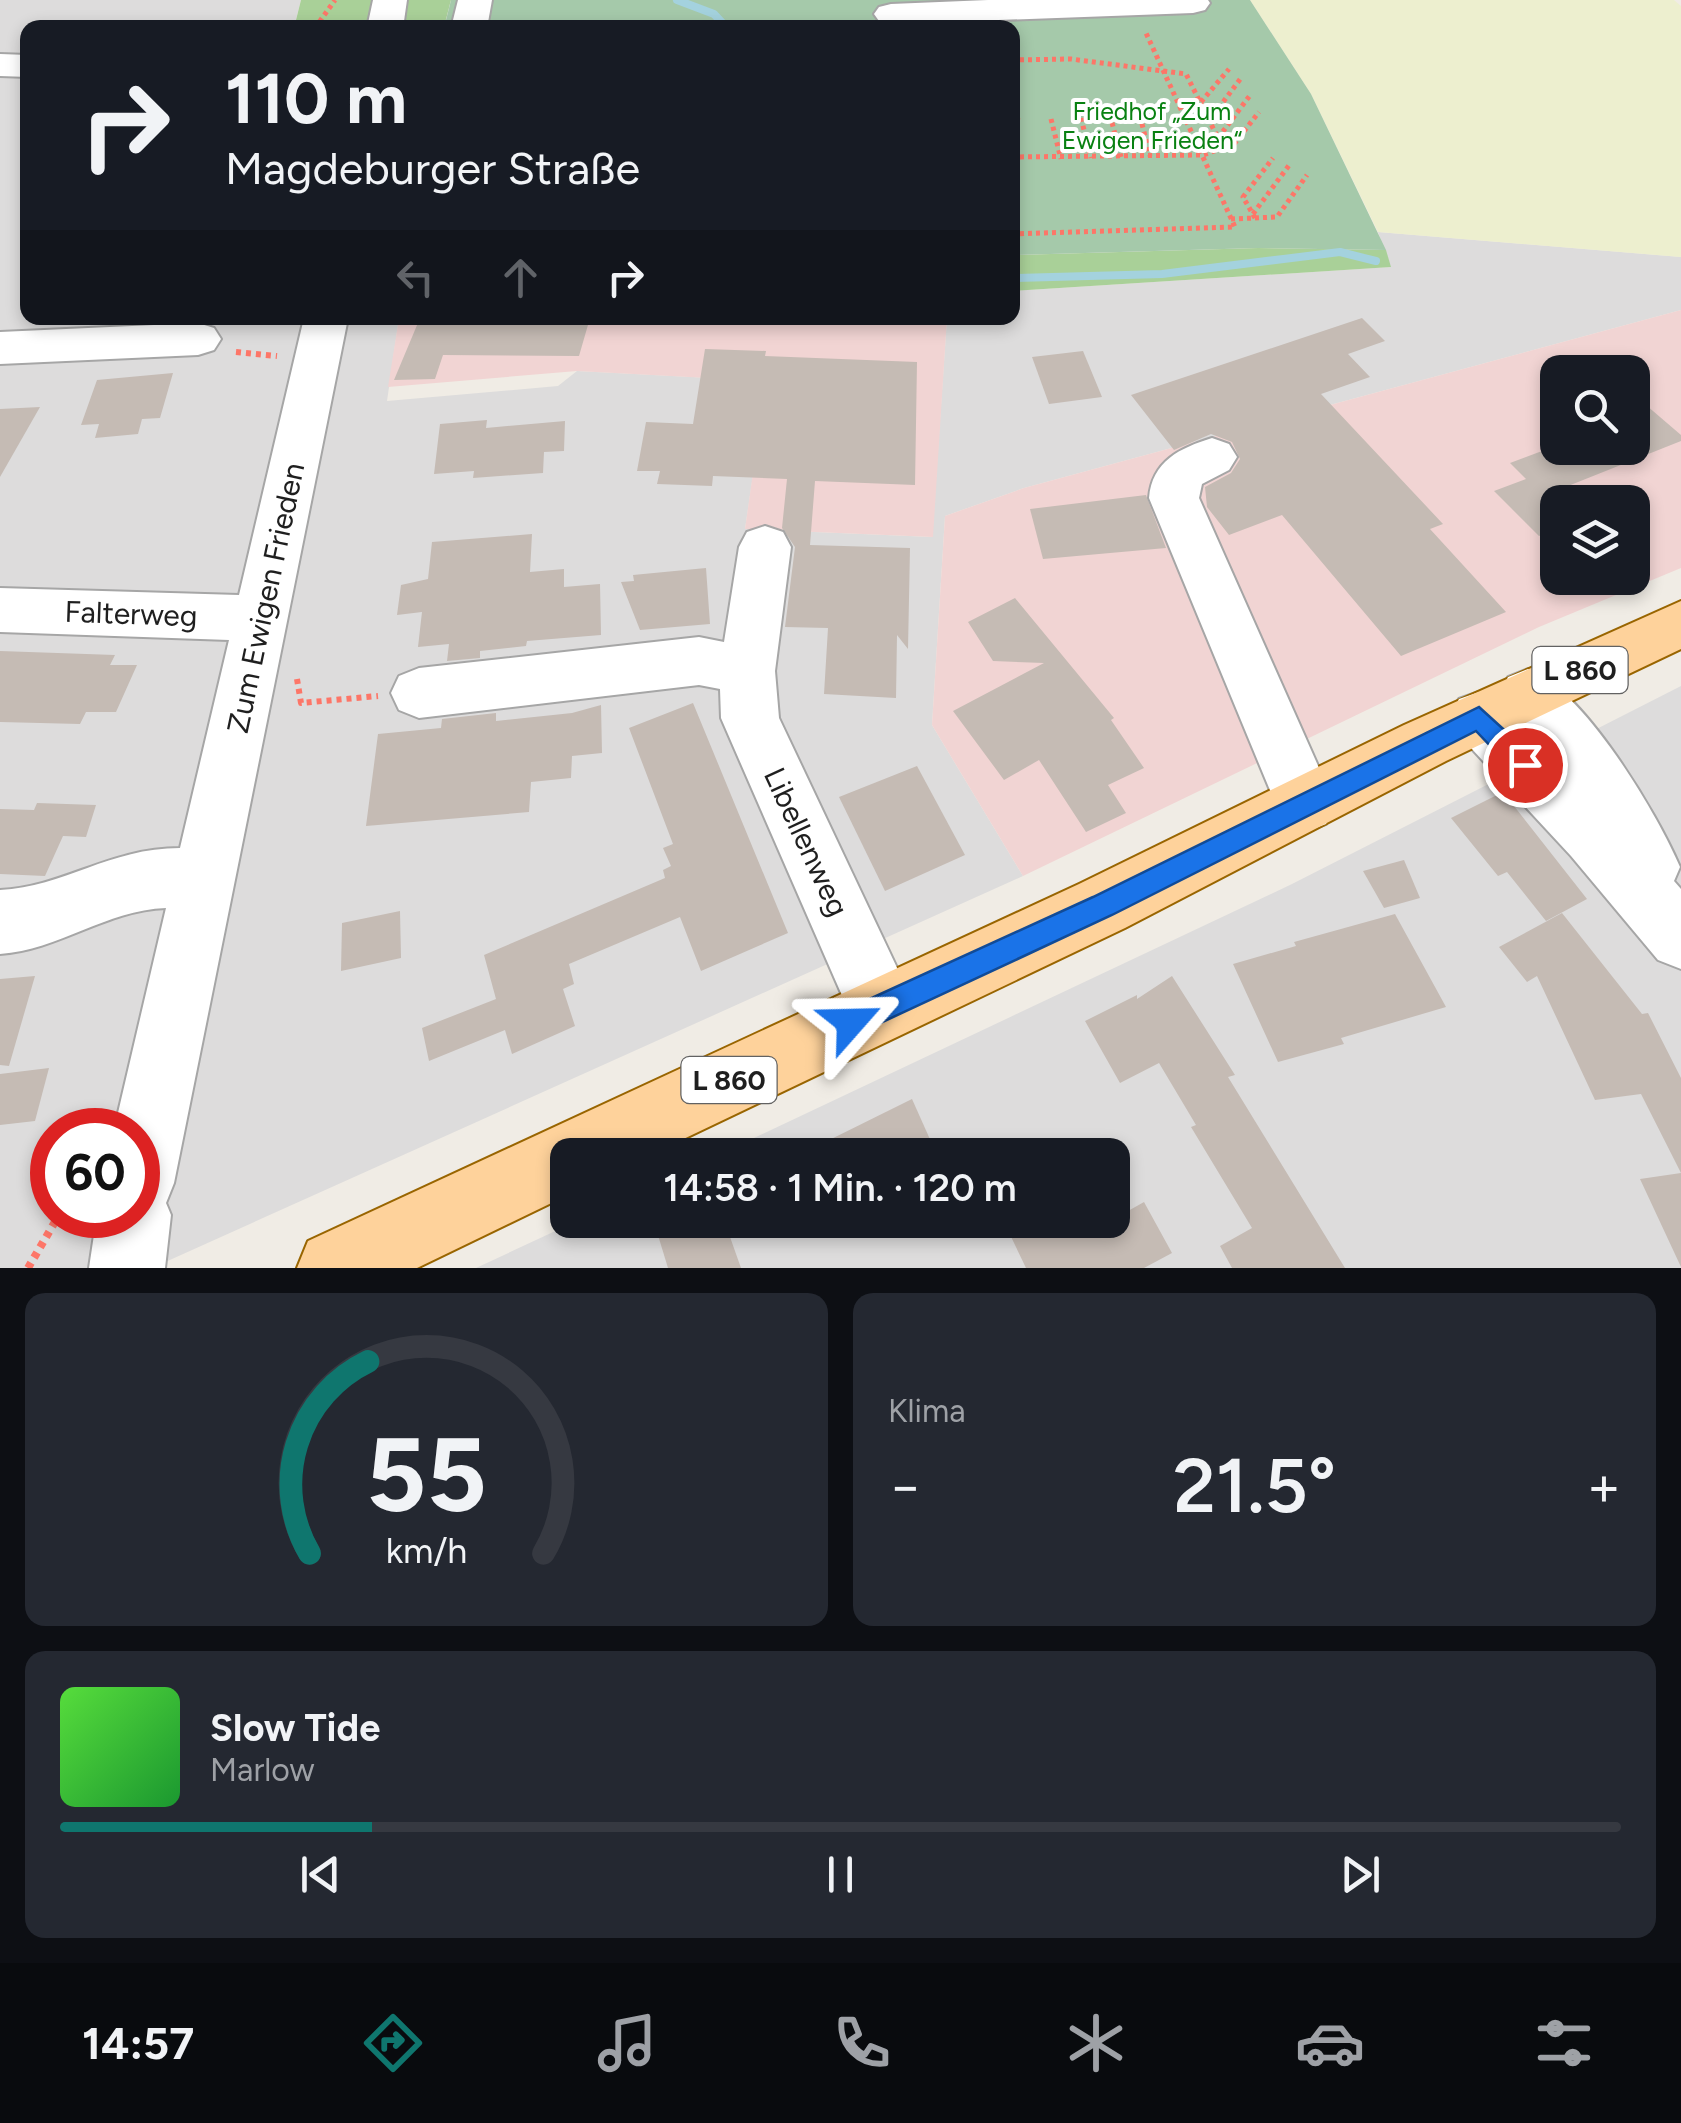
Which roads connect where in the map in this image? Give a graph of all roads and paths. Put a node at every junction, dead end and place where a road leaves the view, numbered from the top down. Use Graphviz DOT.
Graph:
graph roads {
  1 [pos="1193,3"];
  2 [pos="1133,5"];
  3 [pos="891,14"];
  4 [pos="1020,60"];
  5 [pos="1229,69"];
  6 [pos="1164,73"];
  7 [pos="1241,78"];
  8 [pos="1251,94"];
  9 [pos="1200,103"];
  10 [pos="1259,112"];
  11 [pos="1110,115"];
  12 [pos="1140,116"];
  13 [pos="1081,118"];
  14 [pos="1050,119"];
  15 [pos="1210,120"];
  16 [pos="1218,138"];
  17 [pos="1223,148"];
  18 [pos="1203,155"];
  19 [pos="1150,156"];
  20 [pos="1121,157"];
  21 [pos="1020,158"];
  22 [pos="1092,158"];
  23 [pos="1274,158"];
  24 [pos="1061,159"];
  25 [pos="1290,164"];
  26 [pos="1306,175"];
  27 [pos="1254,216"];
  28 [pos="1232,218"];
  29 [pos="1020,234"];
  30 [pos="325,325"];
  31 [pos="198,339"];
  32 [pos="0,348"];
  33 [pos="1212,456"];
  34 [pos="765,546"];
  35 [pos="0,610"];
  36 [pos="263,618"];
  37 [pos="1681,624"];
  38 [pos="747,671"];
  39 [pos="419,693"];
  40 [pos="338,699"];
  41 [pos="301,703"];
  42 [pos="1504,706"];
  43 [pos="1304,804"];
  44 [pos="206,878"];
  45 [pos="0,922"];
  46 [pos="1681,935"];
  47 [pos="882,1008"];
  48 [pos="155,1108"];
  49 [pos="608,1138"];
  50 [pos="550,1166"];
  51 [pos="46,1238"];
  52 [pos="131,1238"];
  53 [pos="28,1268"];
  54 [pos="127,1268"];
  55 [pos="335,1268"];
  1 -- 2 [label="street"];
  2 -- 3 [label="street"];
  2 -- 6 [label="path"];
  4 -- 6 [label="path"];
  5 -- 9 [label="path"];
  6 -- 9 [label="path"];
  6 -- 18 [label="path"];
  7 -- 15 [label="path"];
  8 -- 16 [label="path"];
  9 -- 15 [label="path"];
  10 -- 17 [label="path"];
  11 -- 20 [label="path"];
  12 -- 19 [label="path"];
  13 -- 22 [label="path"];
  14 -- 24 [label="path"];
  15 -- 16 [label="path"];
  16 -- 17 [label="path"];
  17 -- 18 [label="path"];
  18 -- 19 [label="path"];
  18 -- 28 [label="path"];
  19 -- 20 [label="path"];
  20 -- 22 [label="path"];
  21 -- 24 [label="path"];
  22 -- 24 [label="path"];
  23 -- 27 [label="path"];
  25 -- 27 [label="path"];
  26 -- 27 [label="path"];
  27 -- 28 [label="path"];
  28 -- 29 [label="path"];
  30 -- 36 [label="street, Zum Ewigen Frieden"];
  31 -- 32 [label="street"];
  33 -- 43 [label="street"];
  34 -- 38 [label="street, Libellenweg"];
  35 -- 36 [label="street, Falterweg"];
  36 -- 44 [label="street, Zum Ewigen Frieden"];
  37 -- 42 [label="main road, L 860"];
  38 -- 39 [label="street"];
  38 -- 47 [label="street, Libellenweg"];
  40 -- 41 [label="path"];
  42 -- 43 [label="main road, L 860"];
  42 -- 46 [label="street"];
  43 -- 47 [label="main road, L 860"];
  44 -- 45 [label="street"];
  44 -- 48 [label="street, Zum Ewigen Frieden"];
  47 -- 49 [label="main road, L 860"];
  50 -- 55 [label="main road, L 860"];
  51 -- 53 [label="path"];
  52 -- 54 [label="street"];
}
